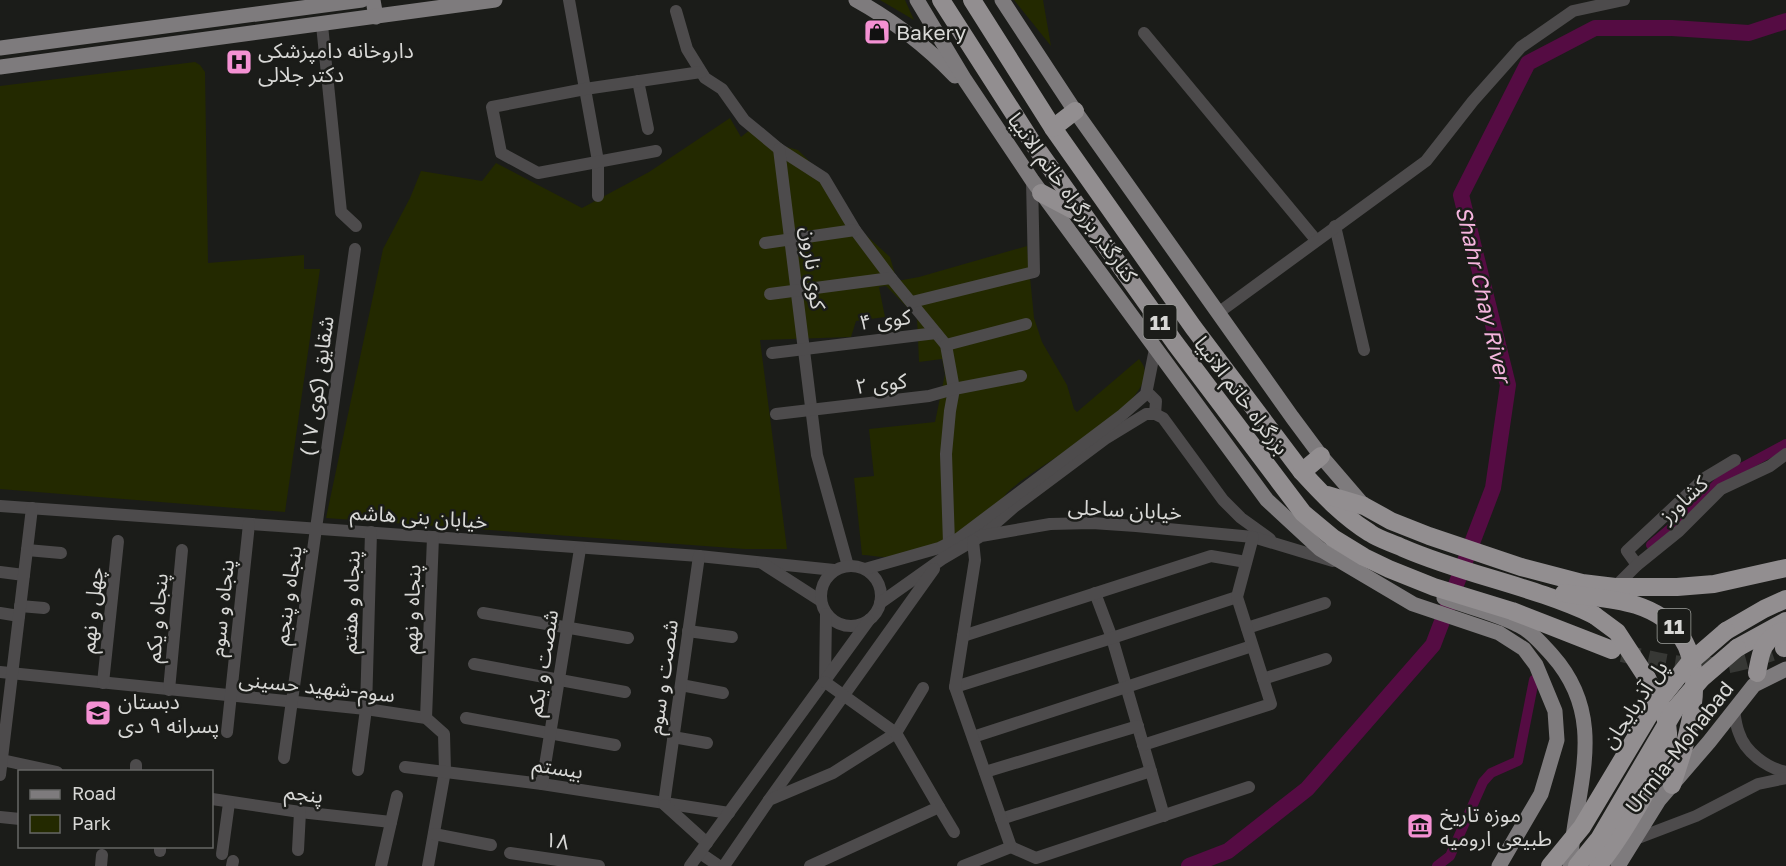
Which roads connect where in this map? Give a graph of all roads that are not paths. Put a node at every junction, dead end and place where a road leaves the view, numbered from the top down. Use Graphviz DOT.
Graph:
graph roads {
  1 [pos="362,0"];
  2 [pos="373,0"];
  3 [pos="495,0"];
  4 [pos="569,0"];
  5 [pos="856,0"];
  6 [pos="916,0"];
  7 [pos="941,0"];
  8 [pos="972,0"];
  9 [pos="1002,0"];
  10 [pos="1624,0"];
  11 [pos="291,4"];
  12 [pos="676,11"];
  13 [pos="376,17"];
  14 [pos="322,25"];
  15 [pos="114,33"];
  16 [pos="1144,33"];
  17 [pos="0,48"];
  18 [pos="116,52"];
  19 [pos="0,67"];
  20 [pos="701,72"];
  21 [pos="638,81"];
  22 [pos="585,89"];
  23 [pos="981,102"];
  24 [pos="1076,111"];
  25 [pos="1053,128"];
  26 [pos="648,129"];
  27 [pos="779,148"];
  28 [pos="656,151"];
  29 [pos="598,160"];
  30 [pos="1036,186"];
  31 [pos="598,196"];
  32 [pos="1085,217"];
  33 [pos="356,226"];
  34 [pos="1335,226"];
  35 [pos="855,230"];
  36 [pos="790,239"];
  37 [pos="1316,240"];
  38 [pos="765,243"];
  39 [pos="355,249"];
  40 [pos="891,279"];
  41 [pos="1112,286"];
  42 [pos="797,291"];
  43 [pos="770,294"];
  44 [pos="912,302"];
  45 [pos="1218,313"];
  46 [pos="1026,324"];
  47 [pos="936,333"];
  48 [pos="946,345"];
  49 [pos="1155,349"];
  50 [pos="804,350"];
  51 [pos="1364,350"];
  52 [pos="772,353"];
  53 [pos="1021,376"];
  54 [pos="954,389"];
  55 [pos="1146,394"];
  56 [pos="811,411"];
  57 [pos="776,414"];
  58 [pos="1155,414"];
  59 [pos="1232,420"];
  60 [pos="1786,454"];
  61 [pos="1321,456"];
  62 [pos="1735,460"];
  63 [pos="1302,472"];
  64 [pos="1322,494"];
  65 [pos="0,506"];
  66 [pos="1364,506"];
  67 [pos="1014,507"];
  68 [pos="32,508"];
  69 [pos="1281,514"];
  70 [pos="249,524"];
  71 [pos="315,528"];
  72 [pos="1028,528"];
  73 [pos="372,532"];
  74 [pos="975,535"];
  75 [pos="433,537"];
  76 [pos="1253,537"];
  77 [pos="118,541"];
  78 [pos="949,543"];
  79 [pos="1280,545"];
  80 [pos="580,549"];
  81 [pos="27,550"];
  82 [pos="182,550"];
  83 [pos="61,553"];
  84 [pos="699,556"];
  85 [pos="942,559"];
  86 [pos="1370,560"];
  87 [pos="759,561"];
  88 [pos="1246,562"];
  89 [pos="848,566"];
  90 [pos="1349,566"];
  91 [pos="1637,566"];
  92 [pos="1786,568"];
  93 [pos="865,569"];
  94 [pos="834,570"];
  95 [pos="0,572"];
  96 [pos="24,575"];
  97 [pos="1515,584"];
  98 [pos="1421,587"];
  99 [pos="1615,587"];
  100 [pos="1095,593"];
  101 [pos="1237,597"];
  102 [pos="1786,599"];
  103 [pos="821,601"];
  104 [pos="880,603"];
  105 [pos="1324,603"];
  106 [pos="44,608"];
  107 [pos="20,611"];
  108 [pos="483,613"];
  109 [pos="0,614"];
  110 [pos="826,614"];
  111 [pos="1513,619"];
  112 [pos="869,620"];
  113 [pos="568,627"];
  114 [pos="1247,628"];
  115 [pos="688,631"];
  116 [pos="1503,635"];
  117 [pos="1785,635"];
  118 [pos="963,636"];
  119 [pos="732,637"];
  120 [pos="628,638"];
  121 [pos="1112,638"];
  122 [pos="1252,646"];
  123 [pos="1612,650"];
  124 [pos="1326,659"];
  125 [pos="474,664"];
  126 [pos="1786,669"];
  127 [pos="6,673"];
  128 [pos="1263,679"];
  129 [pos="1755,679"];
  130 [pos="559,680"];
  131 [pos="825,682"];
  132 [pos="103,683"];
  133 [pos="681,685"];
  134 [pos="1126,686"];
  135 [pos="955,687"];
  136 [pos="922,688"];
  137 [pos="169,690"];
  138 [pos="625,692"];
  139 [pos="723,693"];
  140 [pos="843,695"];
  141 [pos="231,697"];
  142 [pos="292,703"];
  143 [pos="366,709"];
  144 [pos="1734,710"];
  145 [pos="426,718"];
  146 [pos="466,718"];
  147 [pos="1138,726"];
  148 [pos="227,732"];
  149 [pos="551,733"];
  150 [pos="896,733"];
  151 [pos="674,737"];
  152 [pos="973,737"];
  153 [pos="707,743"];
  154 [pos="615,745"];
  155 [pos="1143,745"];
  156 [pos="2,752"];
  157 [pos="284,758"];
  158 [pos="405,767"];
  159 [pos="54,770"];
  160 [pos="358,770"];
  161 [pos="445,771"];
  162 [pos="1151,771"];
  163 [pos="1786,771"];
  164 [pos="985,772"];
  165 [pos="0,775"];
  166 [pos="1786,778"];
  167 [pos="543,784"];
  168 [pos="1672,785"];
  169 [pos="1249,787"];
  170 [pos="397,796"];
  171 [pos="213,799"];
  172 [pos="769,800"];
  173 [pos="229,803"];
  174 [pos="664,804"];
  175 [pos="939,807"];
  176 [pos="300,812"];
  177 [pos="729,813"];
  178 [pos="1164,816"];
  179 [pos="0,817"];
  180 [pos="18,819"];
  181 [pos="1001,819"];
  182 [pos="391,822"];
  183 [pos="954,832"];
  184 [pos="434,834"];
  185 [pos="1633,840"];
  186 [pos="491,845"];
  187 [pos="1011,847"];
  188 [pos="703,848"];
  189 [pos="298,850"];
  190 [pos="222,854"];
  191 [pos="510,854"];
  192 [pos="1620,865"];
  193 [pos="381,866"];
  194 [pos="428,866"];
  195 [pos="599,866"];
  196 [pos="690,866"];
  197 [pos="719,866"];
  198 [pos="724,866"];
  199 [pos="810,866"];
  200 [pos="963,866"];
  201 [pos="1498,866"];
  202 [pos="1550,866"];
  203 [pos="1570,866"];
  204 [pos="1577,866"];
  205 [pos="1598,866"];
  1 -- 11 [label="main road"];
  2 -- 13 [label="main road"];
  3 -- 13 [label="main road"];
  4 -- 22 [label="street"];
  5 -- 23 [label="main road"];
  6 -- 23 [label="main road, کنارگذر بزرگراه خاتم الانبیا"];
  7 -- 32 [label="highway, بزرگراه خاتم الانبیا / 11"];
  8 -- 25 [label="highway, بزرگراه خاتم الانبیا / 11"];
  9 -- 24 [label="main road"];
  10 -- 34 [label="street"];
  11 -- 15 [label="main road"];
  12 -- 20 [label="street"];
  13 -- 14 [label="main road"];
  14 -- 18 [label="main road"];
  14 -- 33 [label="street"];
  15 -- 17 [label="main road"];
  15 -- 18 [label="main road"];
  16 -- 37 [label="street"];
  18 -- 19 [label="main road"];
  20 -- 21 [label="street"];
  20 -- 27 [label="street"];
  21 -- 22 [label="street"];
  21 -- 26 [label="street"];
  22 -- 29 [label="street"];
  22 -- 29 [label="street"];
  23 -- 30 [label="main road, کنارگذر بزرگراه خاتم الانبیا"];
  24 -- 25 [label="highway"];
  24 -- 45 [label="main road"];
  25 -- 63 [label="highway, بزرگراه خاتم الانبیا / 11"];
  27 -- 35 [label="street"];
  27 -- 36 [label="street, کوی نارون"];
  28 -- 29 [label="street"];
  29 -- 31 [label="street"];
  30 -- 32 [label="highway"];
  30 -- 41 [label="main road, کنارگذر بزرگراه خاتم الانبیا"];
  30 -- 44 [label="street"];
  32 -- 41 [label="main road"];
  32 -- 59 [label="highway, بزرگراه خاتم الانبیا / 11"];
  34 -- 37 [label="street"];
  34 -- 51 [label="street"];
  35 -- 36 [label="street"];
  35 -- 40 [label="street"];
  36 -- 38 [label="street"];
  36 -- 42 [label="street, کوی نارون"];
  37 -- 45 [label="street"];
  39 -- 71 [label="street, شقایق (کوی ۱۷)"];
  40 -- 42 [label="street"];
  40 -- 44 [label="street"];
  41 -- 49 [label="main road, کنارگذر بزرگراه خاتم الانبیا"];
  42 -- 43 [label="street"];
  42 -- 50 [label="street, کوی نارون"];
  44 -- 47 [label="street"];
  45 -- 61 [label="main road"];
  46 -- 48 [label="street"];
  47 -- 48 [label="street"];
  47 -- 50 [label="street, کوی ۴"];
  48 -- 54 [label="street"];
  49 -- 55 [label="street"];
  49 -- 69 [label="main road, کنارگذر بزرگراه خاتم الانبیا"];
  50 -- 52 [label="street, کوی ۴"];
  50 -- 56 [label="street, کوی نارون"];
  53 -- 54 [label="street, کوی ۲"];
  54 -- 56 [label="street, کوی ۲"];
  54 -- 78 [label="street"];
  55 -- 58 [label="street"];
  55 -- 74 [label="street"];
  56 -- 57 [label="street, کوی ۲"];
  56 -- 89 [label="street, کوی نارون"];
  58 -- 67 [label="street"];
  58 -- 79 [label="street"];
  59 -- 69 [label="main road"];
  59 -- 86 [label="highway, بزرگراه خاتم الانبیا / 11"];
  60 -- 91 [label="street, کشاورز"];
  61 -- 63 [label="highway"];
  61 -- 66 [label="main road"];
  62 -- 91 [label="street"];
  63 -- 64 [label="highway, بزرگراه خاتم الانبیا / 11"];
  64 -- 66 [label="highway, 11"];
  64 -- 97 [label="highway, بزرگراه خاتم الانبیا / 11"];
  65 -- 68 [label="street, خیابان بنی هاشم"];
  66 -- 99 [label="highway, 11"];
  67 -- 72 [label="street"];
  67 -- 74 [label="street"];
  68 -- 70 [label="street, خیابان بنی هاشم"];
  68 -- 81 [label="street"];
  69 -- 90 [label="main road, کنارگذر بزرگراه خاتم الانبیا"];
  70 -- 71 [label="street, خیابان بنی هاشم"];
  70 -- 141 [label="street, پنجاه و سوم"];
  71 -- 73 [label="street, خیابان بنی هاشم"];
  71 -- 142 [label="street, پنجاه و پنجم"];
  72 -- 74 [label="street, خیابان ساحلی"];
  72 -- 76 [label="street, خیابان ساحلی"];
  73 -- 75 [label="street, خیابان بنی هاشم"];
  73 -- 143 [label="street, پنجاه و هفتم"];
  74 -- 78 [label="street, خیابان ساحلی"];
  74 -- 85 [label="street, خیابان ساحلی"];
  74 -- 118 [label="street"];
  75 -- 80 [label="street, خیابان بنی هاشم"];
  75 -- 145 [label="street, پنجاه و نهم"];
  76 -- 79 [label="street, خیابان ساحلی"];
  76 -- 88 [label="street"];
  77 -- 132 [label="street, چهل و نهم"];
  78 -- 93 [label="street, خیابان ساحلی"];
  79 -- 90 [label="street, خیابان ساحلی"];
  80 -- 84 [label="street, خیابان بنی هاشم"];
  80 -- 113 [label="street, شصت و یکم"];
  81 -- 83 [label="street"];
  81 -- 96 [label="street"];
  82 -- 137 [label="street, پنجاه و یکم"];
  84 -- 87 [label="street, خیابان بنی هاشم"];
  84 -- 115 [label="street, شصت و سوم"];
  85 -- 104 [label="street, خیابان ساحلی"];
  85 -- 140 [label="street"];
  86 -- 98 [label="highway, بزرگراه خاتم الانبیا / 11"];
  86 -- 98 [label="main road"];
  87 -- 94 [label="street, خیابان بنی هاشم"];
  87 -- 103 [label="street"];
  88 -- 100 [label="street"];
  88 -- 101 [label="street"];
  89 -- 93 [label="street"];
  89 -- 94 [label="street"];
  90 -- 116 [label="main road, کنارگذر بزرگراه خاتم الانبیا"];
  91 -- 99 [label="street, کشاورز"];
  92 -- 99 [label="highway, 11"];
  93 -- 104 [label="street"];
  94 -- 103 [label="street"];
  95 -- 96 [label="street"];
  96 -- 107 [label="street"];
  97 -- 168 [label="highway, 11"];
  97 -- 205 [label="highway, bridge"];
  98 -- 111 [label="highway, 11"];
  98 -- 116 [label="main road"];
  100 -- 118 [label="street"];
  100 -- 121 [label="street"];
  101 -- 114 [label="street"];
  101 -- 121 [label="street"];
  102 -- 202 [label="highway, پل آذربایجان, bridge"];
  103 -- 110 [label="street"];
  104 -- 112 [label="street"];
  105 -- 114 [label="street"];
  106 -- 107 [label="street"];
  107 -- 109 [label="street"];
  107 -- 127 [label="street"];
  108 -- 113 [label="street"];
  110 -- 112 [label="street"];
  110 -- 131 [label="street"];
  111 -- 123 [label="highway, 11"];
  111 -- 203 [label="main road, bridge"];
  112 -- 131 [label="street"];
  113 -- 120 [label="street"];
  113 -- 130 [label="street, شصت و یکم"];
  114 -- 122 [label="street"];
  115 -- 119 [label="street"];
  115 -- 133 [label="street, شصت و سوم"];
  116 -- 201 [label="main road"];
  117 -- 129 [label="highway, bridge"];
  117 -- 204 [label="highway, پل آذربایجان, bridge"];
  118 -- 135 [label="street"];
  121 -- 134 [label="street"];
  121 -- 135 [label="street"];
  122 -- 128 [label="street"];
  122 -- 134 [label="street"];
  124 -- 128 [label="street"];
  125 -- 130 [label="street"];
  126 -- 129 [label="main road, Urmia-Mohabad / 11"];
  127 -- 132 [label="street, سوم-شهید حسینی"];
  127 -- 156 [label="street"];
  128 -- 155 [label="street"];
  129 -- 144 [label="main road, Urmia-Mohabad / 11"];
  130 -- 138 [label="street"];
  130 -- 149 [label="street, شصت و یکم"];
  131 -- 140 [label="street"];
  131 -- 177 [label="street"];
  132 -- 137 [label="street, سوم-شهید حسینی"];
  133 -- 139 [label="street"];
  133 -- 151 [label="street, شصت و سوم"];
  134 -- 147 [label="street"];
  134 -- 152 [label="street"];
  135 -- 152 [label="street"];
  136 -- 150 [label="street"];
  137 -- 141 [label="street, سوم-شهید حسینی"];
  140 -- 150 [label="street"];
  140 -- 172 [label="street"];
  141 -- 142 [label="street, سوم-شهید حسینی"];
  141 -- 148 [label="street, پنجاه و سوم"];
  142 -- 143 [label="street, سوم-شهید حسینی"];
  142 -- 157 [label="street, پنجاه و پنجم"];
  143 -- 145 [label="street, سوم-شهید حسینی"];
  143 -- 160 [label="street, پنجاه و هفتم"];
  144 -- 163 [label="street"];
  144 -- 168 [label="main road, Urmia-Mohabad / 11"];
  145 -- 161 [label="street"];
  146 -- 149 [label="street"];
  147 -- 155 [label="street"];
  147 -- 164 [label="street"];
  149 -- 154 [label="street"];
  149 -- 167 [label="street, شصت و یکم"];
  150 -- 172 [label="street"];
  150 -- 175 [label="street"];
  151 -- 153 [label="street"];
  151 -- 174 [label="street, شصت و سوم"];
  152 -- 164 [label="street"];
  155 -- 162 [label="street"];
  156 -- 159 [label="street"];
  156 -- 165 [label="street"];
  158 -- 161 [label="street, بیستم"];
  161 -- 167 [label="street, بیستم"];
  161 -- 184 [label="street"];
  162 -- 178 [label="street"];
  162 -- 181 [label="street"];
  164 -- 181 [label="street"];
  166 -- 185 [label="street"];
  167 -- 174 [label="street, بیستم"];
  168 -- 185 [label="main road, Urmia-Mohabad / 11"];
  169 -- 178 [label="street"];
  170 -- 182 [label="street"];
  171 -- 173 [label="street, پنجم"];
  172 -- 198 [label="street"];
  173 -- 176 [label="street, پنجم"];
  173 -- 190 [label="street"];
  174 -- 177 [label="street, بیستم"];
  174 -- 188 [label="street"];
  175 -- 183 [label="street"];
  175 -- 199 [label="street"];
  176 -- 182 [label="street, پنجم"];
  176 -- 189 [label="street"];
  177 -- 188 [label="street"];
  178 -- 187 [label="street"];
  179 -- 180 [label="street"];
  181 -- 187 [label="street"];
  182 -- 193 [label="street"];
  184 -- 186 [label="street"];
  184 -- 194 [label="street"];
  185 -- 192 [label="main road, Urmia-Mohabad / 11"];
  187 -- 200 [label="street"];
  188 -- 196 [label="street"];
  188 -- 197 [label="street"];
  191 -- 195 [label="street, ۱۸"];
}
